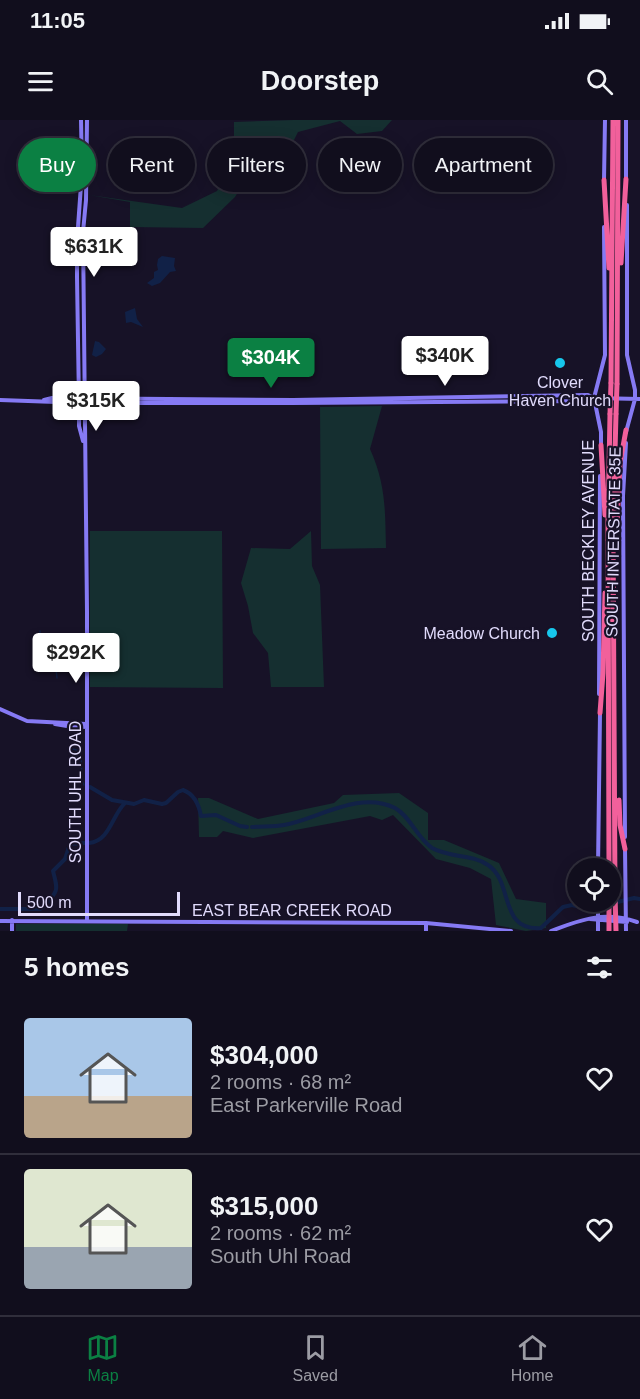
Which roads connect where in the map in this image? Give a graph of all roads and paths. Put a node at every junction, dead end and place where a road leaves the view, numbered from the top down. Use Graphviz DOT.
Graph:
graph roads {
  1 [pos="81,120"];
  2 [pos="87,120"];
  3 [pos="605,120"];
  4 [pos="613,120"];
  5 [pos="618,120"];
  6 [pos="626,120"];
  7 [pos="626,179"];
  8 [pos="604,180"];
  9 [pos="618,298"];
  10 [pos="612,334"];
  11 [pos="614,383"];
  12 [pos="515,396"];
  13 [pos="489,397"];
  14 [pos="577,398"];
  15 [pos="594,398"];
  16 [pos="638,399"];
  17 [pos="0,400"];
  18 [pos="79,400"];
  19 [pos="84,401"];
  20 [pos="349,401"];
  21 [pos="516,401"];
  22 [pos="473,402"];
  23 [pos="626,430"];
  24 [pos="601,445"];
  25 [pos="85,447"];
  26 [pos="611,552"];
  27 [pos="609,571"];
  28 [pos="0,709"];
  29 [pos="600,713"];
  30 [pos="615,722"];
  31 [pos="87,725"];
  32 [pos="625,849"];
  33 [pos="598,858"];
  34 [pos="609,858"];
  35 [pos="598,912"];
  36 [pos="609,912"];
  37 [pos="626,917"];
  38 [pos="598,919"];
  39 [pos="12,920"];
  40 [pos="0,921"];
  41 [pos="87,921"];
  42 [pos="639,922"];
  43 [pos="428,923"];
  44 [pos="12,931"];
  45 [pos="426,931"];
  46 [pos="431,931"];
  47 [pos="511,931"];
  48 [pos="551,931"];
  49 [pos="598,931"];
  50 [pos="609,931"];
  51 [pos="615,931"];
  52 [pos="626,931"];
  1 -- 18 [label="main road, SOUTH UHL ROAD"];
  2 -- 19 [label="main road, SOUTH UHL ROAD"];
  3 -- 8 [label="main road, SOUTH BECKLEY AVENUE"];
  4 -- 10 [label="highway"];
  5 -- 9 [label="highway"];
  6 -- 7 [label="main road, SOUTH INTERSTATE 35E"];
  7 -- 9 [label="highway"];
  7 -- 16 [label="main road, SOUTH INTERSTATE 35E"];
  8 -- 10 [label="highway"];
  8 -- 15 [label="main road, SOUTH BECKLEY AVENUE"];
  9 -- 11 [label="highway"];
  10 -- 11 [label="highway"];
  11 -- 26 [label="highway, bridge"];
  12 -- 13 [label="main road"];
  12 -- 14 [label="main road"];
  12 -- 21 [label="main road"];
  13 -- 20 [label="main road"];
  13 -- 22 [label="main road"];
  14 -- 15 [label="main road"];
  14 -- 21 [label="main road"];
  15 -- 16 [label="main road"];
  15 -- 24 [label="main road, SOUTH BECKLEY AVENUE"];
  16 -- 23 [label="main road, SOUTH INTERSTATE 35E"];
  17 -- 18 [label="main road"];
  18 -- 19 [label="main road"];
  18 -- 25 [label="main road, SOUTH UHL ROAD"];
  19 -- 20 [label="main road"];
  19 -- 25 [label="main road, SOUTH UHL ROAD"];
  20 -- 22 [label="main road"];
  21 -- 22 [label="main road"];
  23 -- 26 [label="highway"];
  23 -- 32 [label="main road, SOUTH INTERSTATE 35E"];
  24 -- 26 [label="highway"];
  24 -- 29 [label="main road, SOUTH BECKLEY AVENUE"];
  25 -- 31 [label="main road, SOUTH UHL ROAD"];
  26 -- 27 [label="highway"];
  26 -- 30 [label="highway"];
  27 -- 29 [label="highway"];
  27 -- 34 [label="highway"];
  28 -- 31 [label="main road"];
  29 -- 33 [label="main road, SOUTH BECKLEY AVENUE"];
  30 -- 32 [label="highway"];
  30 -- 51 [label="highway, bridge"];
  31 -- 41 [label="main road, SOUTH UHL ROAD"];
  32 -- 37 [label="main road, SOUTH INTERSTATE 35E"];
  35 -- 38 [label="main road"];
  36 -- 50 [label="highway, bridge"];
  37 -- 38 [label="main road"];
  37 -- 42 [label="main road"];
  37 -- 52 [label="main road, SOUTH INTERSTATE 35E"];
  38 -- 48 [label="main road"];
  38 -- 49 [label="main road"];
  39 -- 40 [label="main road, EAST BEAR CREEK ROAD"];
  39 -- 41 [label="main road, EAST BEAR CREEK ROAD"];
  39 -- 44 [label="main road"];
  41 -- 43 [label="main road, EAST BEAR CREEK ROAD"];
  43 -- 45 [label="main road"];
  43 -- 46 [label="main road"];
  43 -- 47 [label="main road, EAST BEAR CREEK ROAD"];
}
